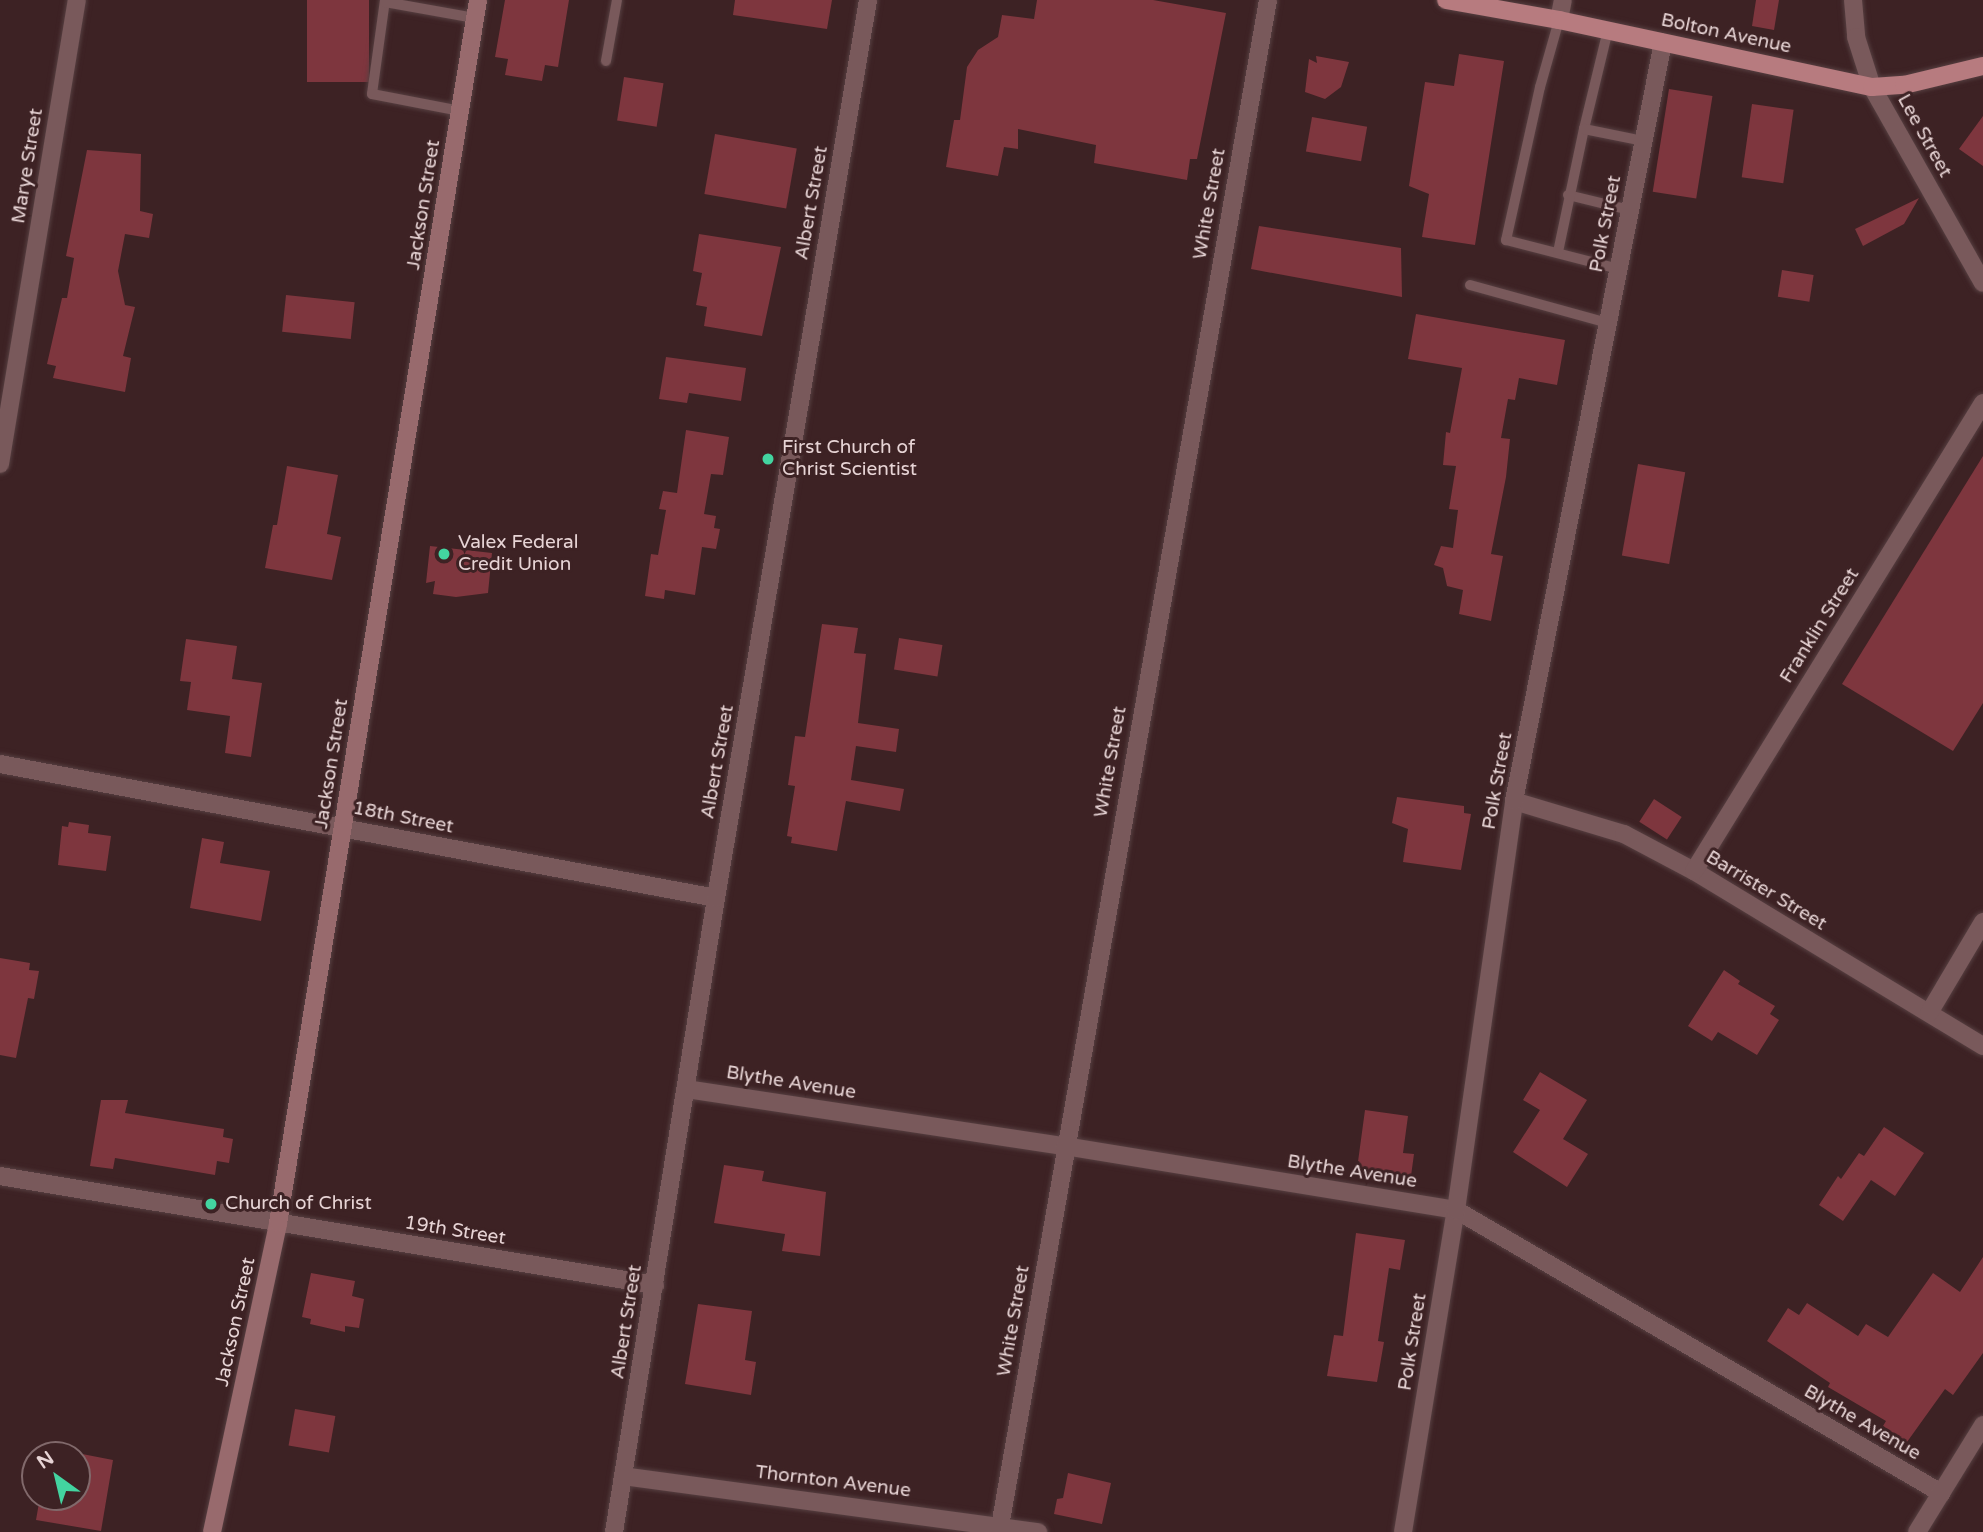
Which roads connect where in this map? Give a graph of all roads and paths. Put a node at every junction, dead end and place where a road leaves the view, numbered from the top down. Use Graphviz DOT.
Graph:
graph roads {
  1 [pos="77,0"];
  2 [pos="478,0"];
  3 [pos="617,0"];
  4 [pos="868,0"];
  5 [pos="1268,0"];
  6 [pos="1446,0"];
  7 [pos="1563,0"];
  8 [pos="1853,0"];
  9 [pos="385,1"];
  10 [pos="475,18"];
  11 [pos="1559,20"];
  12 [pos="1608,30"];
  13 [pos="1663,42"];
  14 [pos="606,61"];
  15 [pos="1983,66"];
  16 [pos="1872,87"];
  17 [pos="460,111"];
  18 [pos="1584,129"];
  19 [pos="1643,141"];
  20 [pos="1569,195"];
  21 [pos="1630,210"];
  22 [pos="1559,252"];
  23 [pos="1619,269"];
  24 [pos="1983,283"];
  25 [pos="1470,285"];
  26 [pos="1608,323"];
  27 [pos="1983,403"];
  28 [pos="0,464"];
  29 [pos="0,764"];
  30 [pos="1514,801"];
  31 [pos="343,828"];
  32 [pos="1693,871"];
  33 [pos="716,898"];
  34 [pos="1983,922"];
  35 [pos="1929,1013"];
  36 [pos="1983,1046"];
  37 [pos="686,1089"];
  38 [pos="1065,1146"];
  39 [pos="0,1176"];
  40 [pos="1456,1210"];
  41 [pos="278,1223"];
  42 [pos="655,1285"];
  43 [pos="1983,1425"];
  44 [pos="623,1476"];
  45 [pos="1941,1493"];
  46 [pos="1000,1529"];
  47 [pos="212,1532"];
  48 [pos="614,1532"];
  49 [pos="1038,1532"];
  50 [pos="1403,1532"];
  51 [pos="1917,1532"];
  1 -- 28 [label="street, Marye Street"];
  2 -- 10 [label="main road, Jackson Street"];
  3 -- 14 [label="lane"];
  4 -- 33 [label="street, Albert Street"];
  5 -- 38 [label="street, White Street"];
  6 -- 11 [label="main road, Bolton Avenue"];
  7 -- 11 [label="street"];
  8 -- 16 [label="street, Lee Street"];
  9 -- 10 [label="lane"];
  9 -- 17 [label="lane"];
  10 -- 17 [label="main road, Jackson Street"];
  11 -- 12 [label="main road, Bolton Avenue"];
  11 -- 22 [label="lane"];
  12 -- 13 [label="main road, Bolton Avenue"];
  12 -- 18 [label="lane"];
  13 -- 16 [label="main road, Bolton Avenue"];
  13 -- 19 [label="street, Polk Street"];
  15 -- 16 [label="main road, Bolton Avenue"];
  16 -- 24 [label="street, Lee Street"];
  17 -- 31 [label="main road, Jackson Street"];
  18 -- 19 [label="lane"];
  18 -- 20 [label="lane"];
  19 -- 21 [label="street, Polk Street"];
  20 -- 21 [label="lane"];
  20 -- 22 [label="lane"];
  21 -- 23 [label="street, Polk Street"];
  22 -- 23 [label="lane"];
  23 -- 26 [label="street, Polk Street"];
  25 -- 26 [label="lane"];
  26 -- 30 [label="street, Polk Street"];
  27 -- 32 [label="street, Franklin Street"];
  29 -- 31 [label="street, 18th Street"];
  30 -- 32 [label="street, Barrister Street"];
  30 -- 40 [label="street, Polk Street"];
  31 -- 33 [label="street, 18th Street"];
  31 -- 41 [label="main road, Jackson Street"];
  32 -- 35 [label="street, Barrister Street"];
  33 -- 37 [label="street, Albert Street"];
  34 -- 35 [label="street"];
  35 -- 36 [label="street, Barrister Street"];
  37 -- 38 [label="street, Blythe Avenue"];
  37 -- 42 [label="street, Albert Street"];
  38 -- 40 [label="street, Blythe Avenue"];
  38 -- 46 [label="street, White Street"];
  39 -- 41 [label="street, 19th Street"];
  40 -- 45 [label="street, Blythe Avenue"];
  40 -- 50 [label="street, Polk Street"];
  41 -- 42 [label="street, 19th Street"];
  41 -- 47 [label="main road, Jackson Street"];
  42 -- 44 [label="street, Albert Street"];
  43 -- 45 [label="street"];
  44 -- 46 [label="street, Thornton Avenue"];
  44 -- 48 [label="street, Albert Street"];
  45 -- 51 [label="street"];
  46 -- 49 [label="street, Thornton Avenue"];
}
